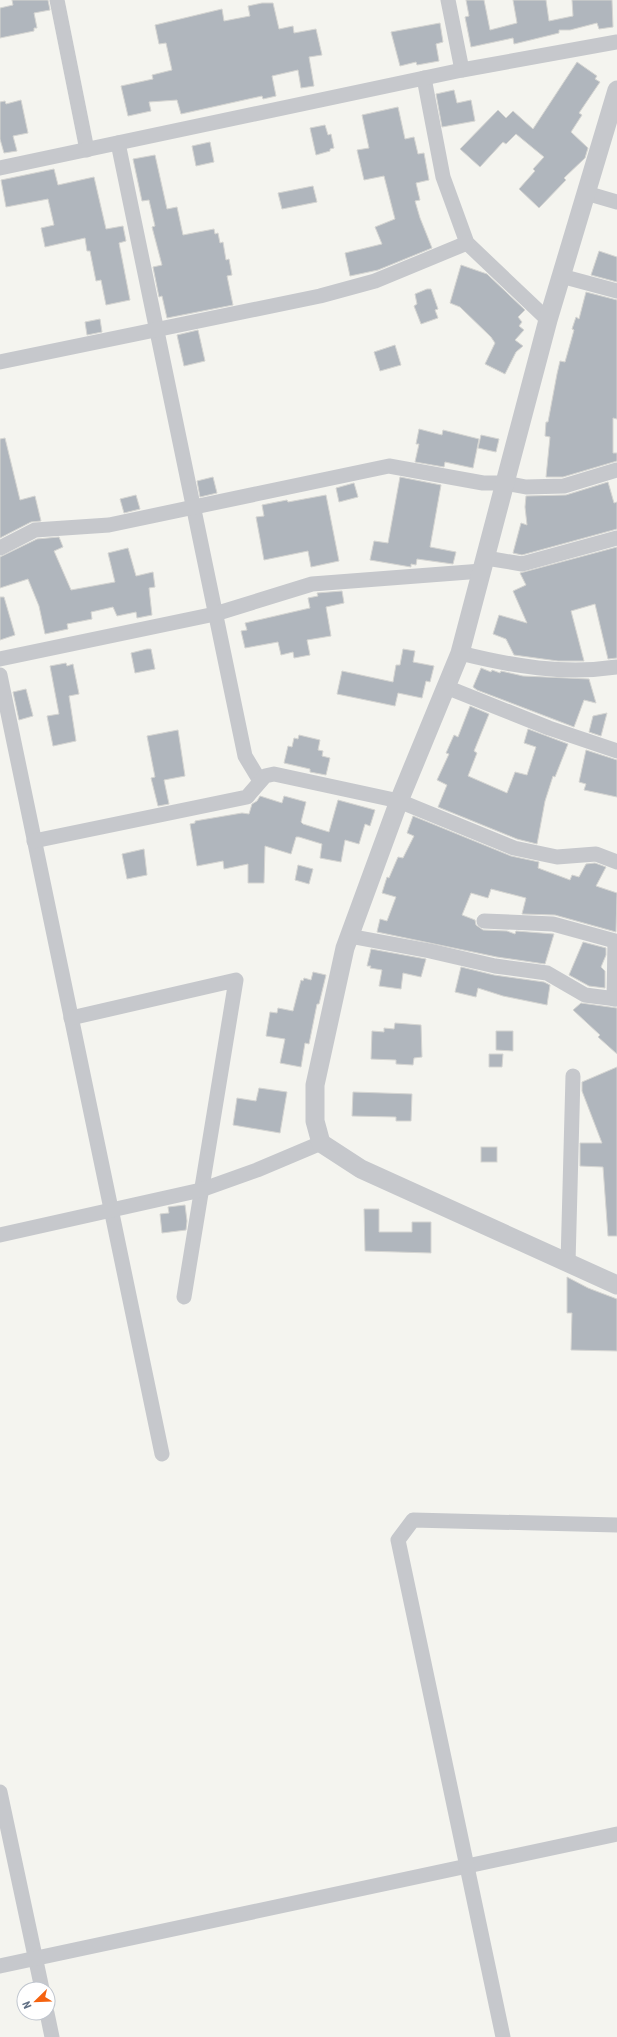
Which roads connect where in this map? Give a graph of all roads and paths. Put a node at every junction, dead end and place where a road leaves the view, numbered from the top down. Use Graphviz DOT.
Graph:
graph roads {
  1 [pos="57,0"];
  2 [pos="448,0"];
  3 [pos="617,42"];
  4 [pos="462,70"];
  5 [pos="424,78"];
  6 [pos="617,90"];
  7 [pos="118,143"];
  8 [pos="88,150"];
  9 [pos="0,168"];
  10 [pos="586,193"];
  11 [pos="617,202"];
  12 [pos="467,243"];
  13 [pos="561,276"];
  14 [pos="617,291"];
  15 [pos="548,320"];
  16 [pos="157,330"];
  17 [pos="0,362"];
  18 [pos="617,470"];
  19 [pos="505,483"];
  20 [pos="193,507"];
  21 [pos="617,538"];
  22 [pos="0,548"];
  23 [pos="484,564"];
  24 [pos="215,614"];
  25 [pos="460,653"];
  26 [pos="0,659"];
  27 [pos="617,667"];
  28 [pos="0,675"];
  29 [pos="446,687"];
  30 [pos="617,751"];
  31 [pos="260,781"];
  32 [pos="399,802"];
  33 [pos="34,841"];
  34 [pos="617,862"];
  35 [pos="484,921"];
  36 [pos="349,936"];
  37 [pos="616,999"];
  38 [pos="71,1018"];
  39 [pos="573,1076"];
  40 [pos="321,1143"];
  41 [pos="201,1190"];
  42 [pos="111,1211"];
  43 [pos="0,1234"];
  44 [pos="568,1263"];
  45 [pos="617,1285"];
  46 [pos="184,1297"];
  47 [pos="162,1454"];
  48 [pos="617,1525"];
  49 [pos="0,1792"];
  50 [pos="617,1834"];
  51 [pos="467,1866"];
  52 [pos="36,1958"];
  53 [pos="0,1966"];
  54 [pos="40,1981"];
  55 [pos="49,2021"];
  56 [pos="52,2037"];
  57 [pos="503,2037"];
  1 -- 8 [label="street"];
  2 -- 4 [label="street"];
  3 -- 4 [label="street"];
  4 -- 5 [label="street"];
  5 -- 7 [label="street"];
  5 -- 12 [label="street"];
  6 -- 10 [label="street"];
  7 -- 8 [label="street"];
  7 -- 16 [label="street"];
  8 -- 9 [label="street"];
  10 -- 11 [label="street"];
  10 -- 13 [label="street"];
  12 -- 15 [label="street"];
  12 -- 16 [label="street"];
  13 -- 14 [label="street"];
  13 -- 15 [label="street"];
  15 -- 19 [label="street"];
  16 -- 17 [label="street"];
  16 -- 20 [label="street"];
  18 -- 19 [label="street"];
  19 -- 20 [label="street"];
  19 -- 23 [label="street"];
  20 -- 22 [label="street"];
  20 -- 24 [label="street"];
  21 -- 23 [label="street"];
  23 -- 24 [label="street"];
  23 -- 25 [label="street"];
  24 -- 26 [label="street"];
  24 -- 31 [label="street"];
  25 -- 27 [label="street"];
  25 -- 29 [label="street"];
  28 -- 33 [label="street"];
  29 -- 30 [label="street"];
  29 -- 32 [label="street"];
  31 -- 32 [label="street"];
  31 -- 33 [label="street"];
  32 -- 34 [label="street"];
  32 -- 36 [label="street"];
  33 -- 38 [label="street"];
  35 -- 37 [label="street"];
  36 -- 37 [label="street"];
  36 -- 40 [label="street"];
  38 -- 41 [label="street"];
  38 -- 42 [label="street"];
  39 -- 44 [label="street"];
  40 -- 41 [label="street"];
  40 -- 44 [label="street"];
  41 -- 42 [label="street"];
  41 -- 46 [label="street"];
  42 -- 43 [label="street"];
  42 -- 47 [label="street"];
  44 -- 45 [label="street"];
  48 -- 51 [label="street"];
  49 -- 52 [label="street"];
  50 -- 51 [label="street"];
  51 -- 52 [label="street"];
  51 -- 57 [label="street"];
  52 -- 53 [label="street"];
  52 -- 54 [label="street"];
  55 -- 56 [label="street"];
}
